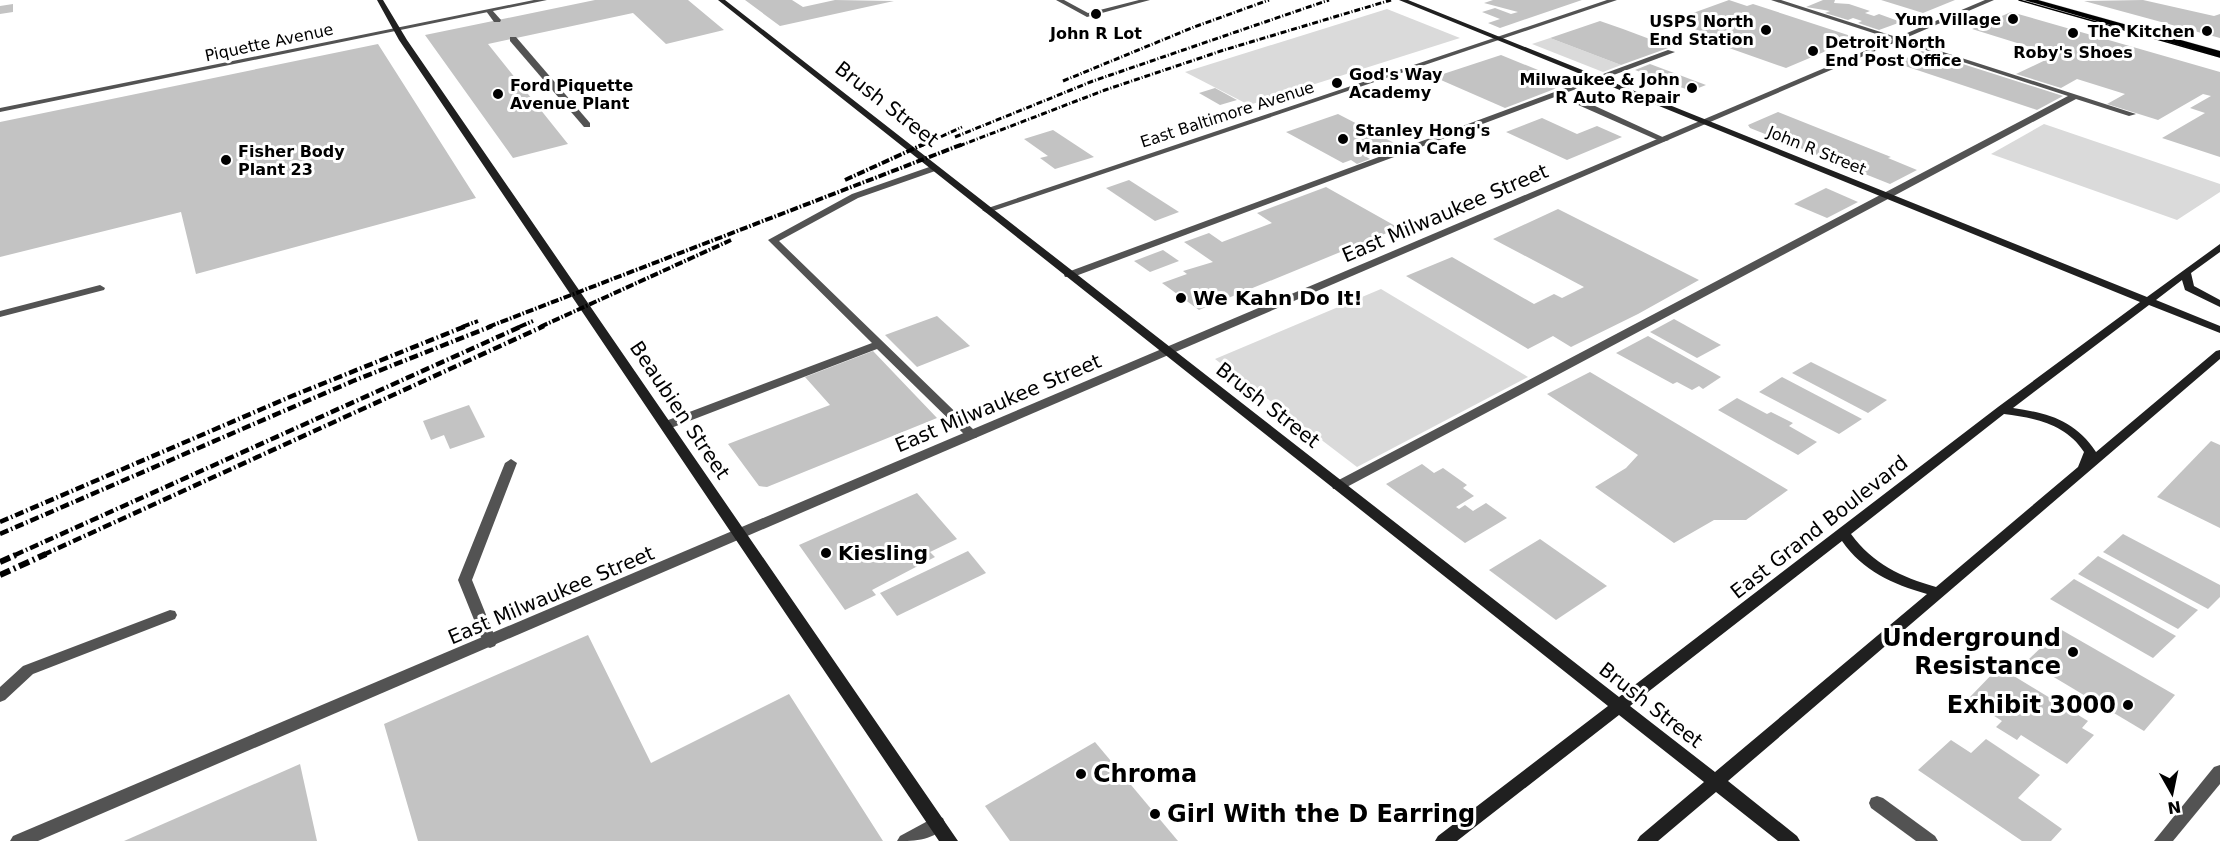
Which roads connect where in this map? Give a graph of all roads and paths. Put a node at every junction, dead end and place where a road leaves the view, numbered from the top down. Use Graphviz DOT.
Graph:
graph roads {
  1 [pos="380,0"];
  2 [pos="544,0"];
  3 [pos="721,0"];
  4 [pos="1059,0"];
  5 [pos="1147,0"];
  6 [pos="1402,0"];
  7 [pos="1614,0"];
  8 [pos="1774,0"];
  9 [pos="1991,0"];
  10 [pos="2028,0"];
  11 [pos="489,11"];
  12 [pos="497,20"];
  13 [pos="396,29"];
  14 [pos="513,39"];
  15 [pos="1498,39"];
  16 [pos="1897,40"];
  17 [pos="1671,52"];
  18 [pos="2220,54"];
  19 [pos="1597,79"];
  20 [pos="2075,96"];
  21 [pos="1579,102"];
  22 [pos="0,110"];
  23 [pos="2132,114"];
  24 [pos="1706,123"];
  25 [pos="587,125"];
  26 [pos="1665,140"];
  27 [pos="935,168"];
  28 [pos="1887,196"];
  29 [pos="987,210"];
  30 [pos="2220,247"];
  31 [pos="2186,272"];
  32 [pos="1069,275"];
  33 [pos="100,288"];
  34 [pos="2147,301"];
  35 [pos="2220,304"];
  36 [pos="0,315"];
  37 [pos="2220,330"];
  38 [pos="879,344"];
  39 [pos="1167,352"];
  40 [pos="2220,353"];
  41 [pos="2002,410"];
  42 [pos="667,425"];
  43 [pos="972,435"];
  44 [pos="511,464"];
  45 [pos="2083,470"];
  46 [pos="1338,486"];
  47 [pos="741,534"];
  48 [pos="1844,534"];
  49 [pos="1940,593"];
  50 [pos="170,615"];
  51 [pos="490,642"];
  52 [pos="0,696"];
  53 [pos="1620,707"];
  54 [pos="2220,772"];
  55 [pos="1715,782"];
  56 [pos="1877,803"];
  57 [pos="937,823"];
  58 [pos="19,841"];
  59 [pos="906,841"];
  60 [pos="949,841"];
  61 [pos="1444,841"];
  62 [pos="1646,841"];
  63 [pos="1791,841"];
  64 [pos="1929,841"];
  65 [pos="2163,841"];
  1 -- 13 [label="street, Beaubien Street"];
  2 -- 11 [label="street, Piquette Avenue"];
  3 -- 27 [label="street, Brush Street"];
  4 -- 5 [label="street"];
  6 -- 15 [label="street, John R Street"];
  7 -- 15 [label="street, East Baltimore Avenue"];
  8 -- 16 [label="street"];
  9 -- 16 [label="street, East Milwaukee Street"];
  10 -- 18 [label="main road"];
  11 -- 12 [label="street"];
  11 -- 13 [label="street, Piquette Avenue"];
  13 -- 22 [label="street, Piquette Avenue"];
  13 -- 42 [label="street, Beaubien Street"];
  14 -- 25 [label="street"];
  15 -- 19 [label="street, John R Street"];
  15 -- 29 [label="street, East Baltimore Avenue"];
  16 -- 20 [label="street"];
  16 -- 24 [label="street, East Milwaukee Street"];
  17 -- 19 [label="street"];
  19 -- 24 [label="street, John R Street"];
  19 -- 32 [label="street"];
  20 -- 23 [label="street"];
  20 -- 28 [label="street"];
  21 -- 26 [label="street"];
  24 -- 26 [label="street, East Milwaukee Street"];
  24 -- 28 [label="street, John R Street"];
  26 -- 39 [label="street, East Milwaukee Street"];
  27 -- 29 [label="street, Brush Street"];
  27 -- 38 [label="street"];
  28 -- 34 [label="street, John R Street"];
  28 -- 46 [label="street"];
  29 -- 32 [label="street, Brush Street"];
  30 -- 31 [label="street, East Grand Boulevard"];
  31 -- 34 [label="street, East Grand Boulevard"];
  31 -- 35 [label="street"];
  32 -- 39 [label="street, Brush Street"];
  33 -- 36 [label="street"];
  34 -- 37 [label="street, John R Street"];
  34 -- 41 [label="street, East Grand Boulevard"];
  38 -- 42 [label="street"];
  38 -- 43 [label="street"];
  39 -- 43 [label="street, East Milwaukee Street"];
  39 -- 46 [label="street, Brush Street"];
  40 -- 45 [label="street"];
  41 -- 45 [label="street"];
  41 -- 48 [label="street, East Grand Boulevard"];
  42 -- 47 [label="street, Beaubien Street"];
  43 -- 47 [label="street, East Milwaukee Street"];
  44 -- 51 [label="street"];
  45 -- 49 [label="street"];
  46 -- 53 [label="street, Brush Street"];
  47 -- 51 [label="street, East Milwaukee Street"];
  47 -- 57 [label="street, Beaubien Street"];
  48 -- 49 [label="street"];
  48 -- 53 [label="street, East Grand Boulevard"];
  49 -- 55 [label="street"];
  50 -- 52 [label="street"];
  51 -- 58 [label="street, East Milwaukee Street"];
  53 -- 55 [label="street, Brush Street"];
  53 -- 61 [label="street, East Grand Boulevard"];
  54 -- 65 [label="street"];
  55 -- 62 [label="street"];
  55 -- 63 [label="street, Brush Street"];
  56 -- 64 [label="street"];
  57 -- 59 [label="street"];
  57 -- 60 [label="street, Beaubien Street"];
}
